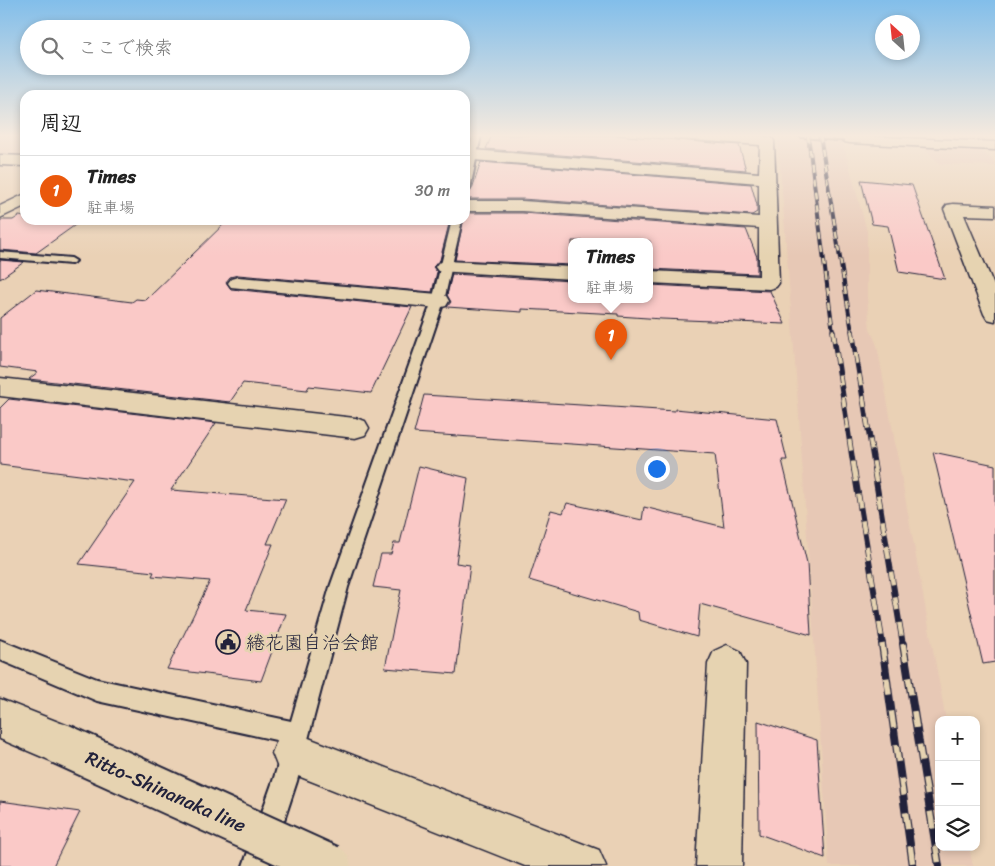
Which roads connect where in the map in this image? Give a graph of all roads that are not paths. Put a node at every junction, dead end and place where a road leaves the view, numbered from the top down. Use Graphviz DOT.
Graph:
graph roads {
  1 [pos="728,175"];
  2 [pos="768,175"];
  3 [pos="768,179"];
  4 [pos="20,201"];
  5 [pos="470,206"];
  6 [pos="1,211"];
  7 [pos="995,211"];
  8 [pos="769,223"];
  9 [pos="456,225"];
  10 [pos="0,255"];
  11 [pos="71,261"];
  12 [pos="445,267"];
  13 [pos="568,273"];
  14 [pos="653,277"];
  15 [pos="238,283"];
  16 [pos="438,302"];
  17 [pos="993,306"];
  18 [pos="0,387"];
  19 [pos="356,428"];
  20 [pos="0,650"];
  21 [pos="727,664"];
  22 [pos="0,719"];
  23 [pos="295,743"];
  24 [pos="256,866"];
  25 [pos="330,866"];
  26 [pos="583,866"];
  27 [pos="719,866"];
  1 -- 3 [label="street"];
  2 -- 3 [label="street"];
  3 -- 8 [label="street"];
  4 -- 6 [label="street"];
  5 -- 8 [label="street"];
  7 -- 17 [label="street"];
  8 -- 14 [label="street"];
  9 -- 12 [label="lane"];
  10 -- 11 [label="lane"];
  12 -- 13 [label="street"];
  12 -- 16 [label="lane"];
  15 -- 16 [label="street"];
  16 -- 23 [label="lane"];
  18 -- 19 [label="street"];
  20 -- 23 [label="lane"];
  21 -- 27 [label="street"];
  22 -- 25 [label="street, Ritto-Shinanaka line, bridge"];
  23 -- 24 [label="lane"];
  23 -- 26 [label="street"];
}
